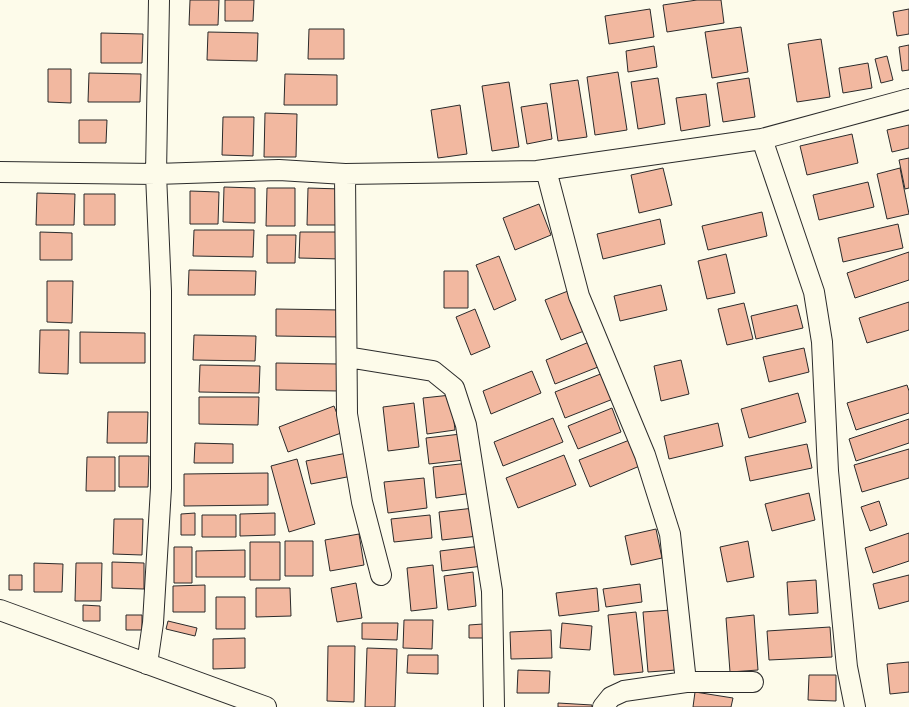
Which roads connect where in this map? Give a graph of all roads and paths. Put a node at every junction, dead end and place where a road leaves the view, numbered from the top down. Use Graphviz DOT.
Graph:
graph roads {
  1 [pos="159,0"];
  2 [pos="909,99"];
  3 [pos="762,139"];
  4 [pos="546,170"];
  5 [pos="0,172"];
  6 [pos="156,174"];
  7 [pos="345,174"];
  8 [pos="347,357"];
  9 [pos="380,575"];
  10 [pos="0,610"];
  11 [pos="147,664"];
  12 [pos="686,682"];
  13 [pos="753,682"];
  14 [pos="266,707"];
  15 [pos="494,707"];
  16 [pos="603,707"];
  17 [pos="855,707"];
  1 -- 6 [label="street"];
  2 -- 3 [label="street"];
  3 -- 4 [label="street"];
  3 -- 17 [label="street"];
  4 -- 7 [label="street"];
  4 -- 12 [label="street"];
  5 -- 6 [label="street"];
  6 -- 7 [label="street"];
  6 -- 11 [label="street"];
  7 -- 8 [label="street"];
  8 -- 9 [label="street"];
  8 -- 15 [label="street"];
  10 -- 11 [label="street"];
  11 -- 14 [label="street"];
  12 -- 13 [label="street"];
  12 -- 16 [label="street"];
}
